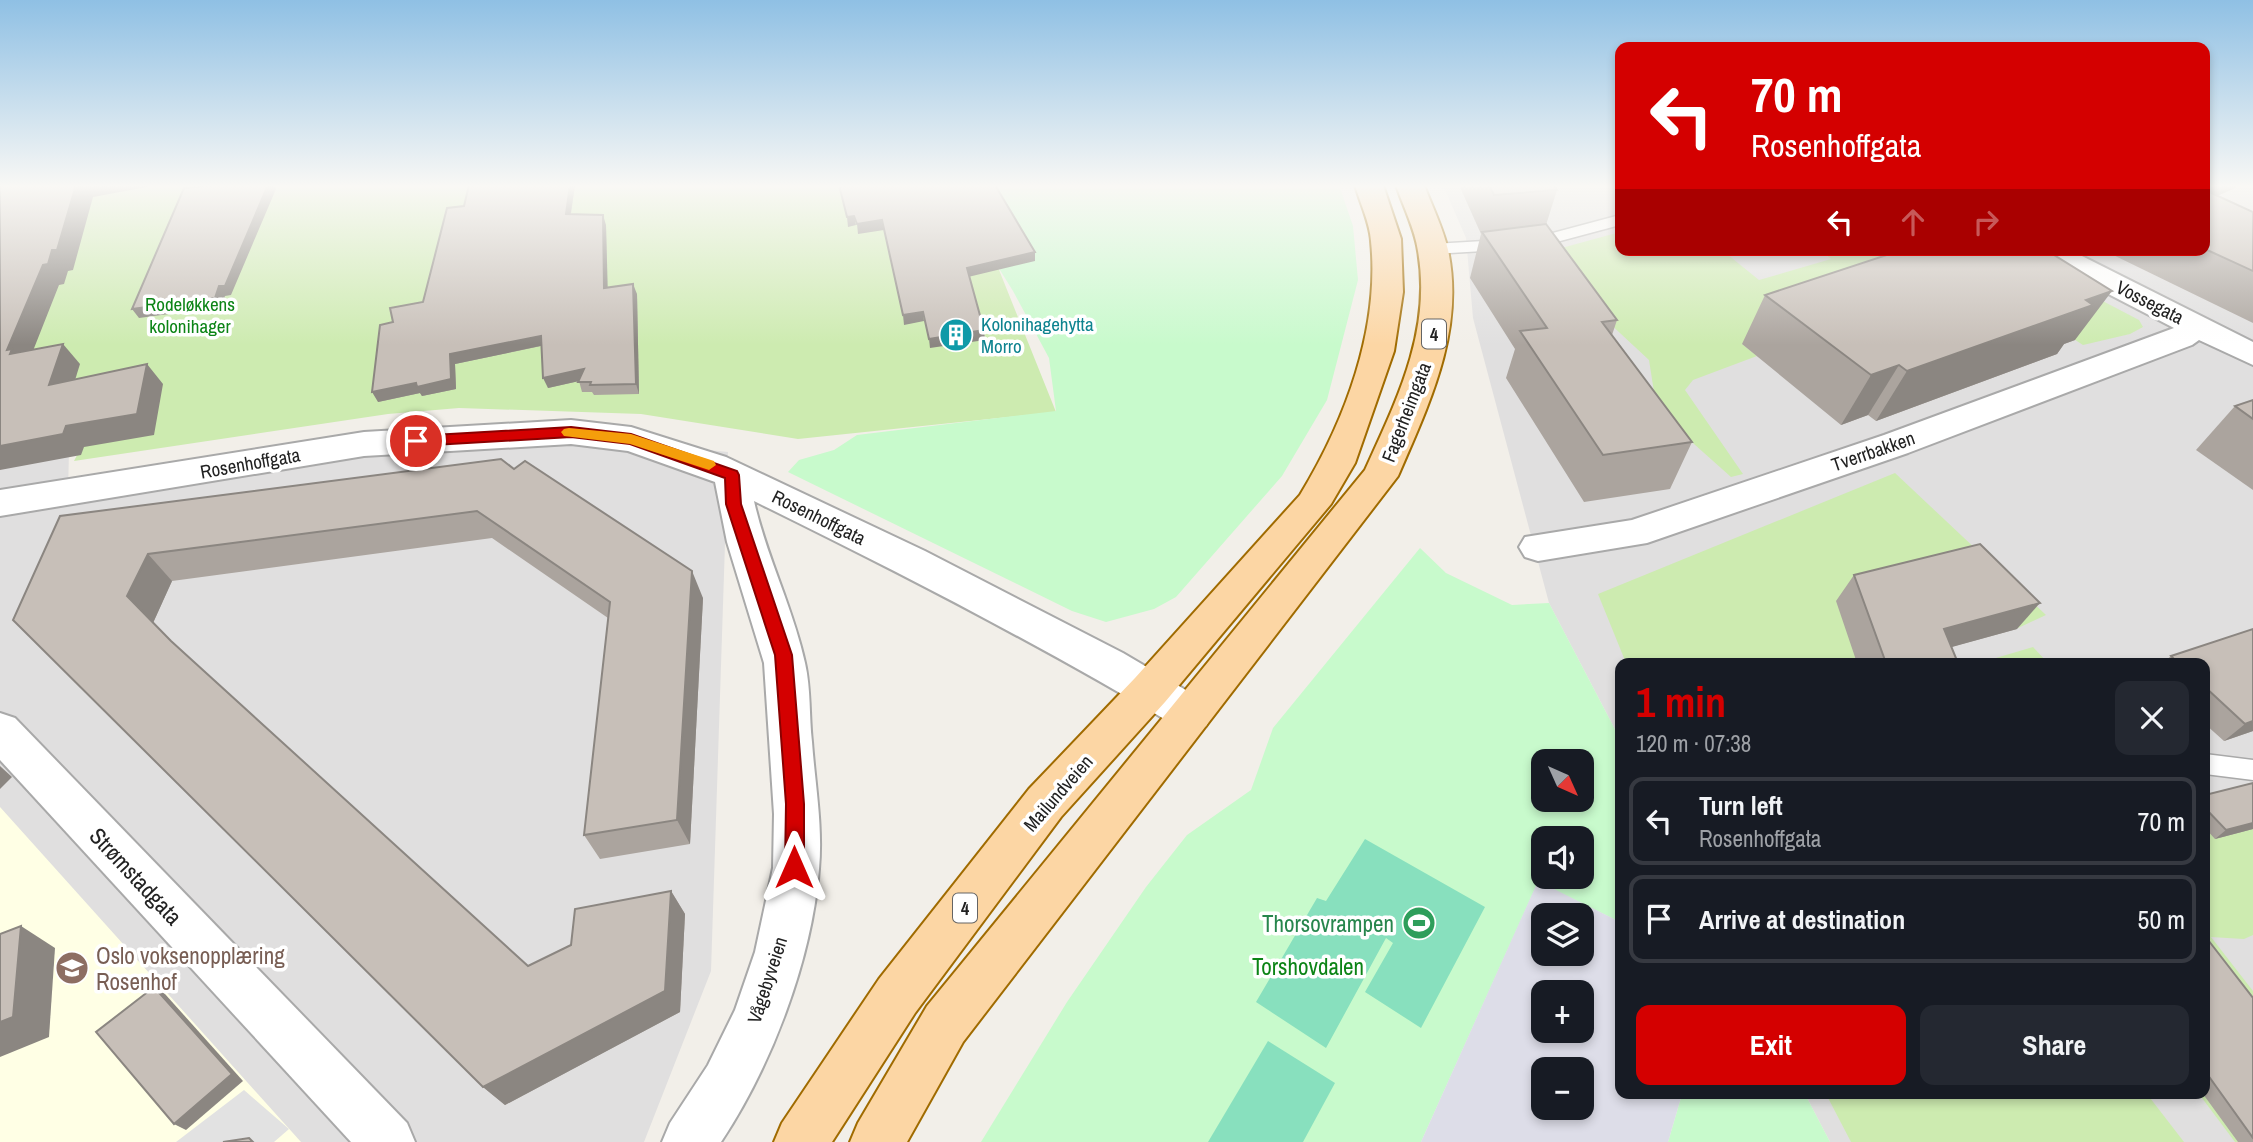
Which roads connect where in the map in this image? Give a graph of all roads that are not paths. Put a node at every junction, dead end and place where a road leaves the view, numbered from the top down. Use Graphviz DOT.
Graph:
graph roads {
  1 [pos="1386,238"];
  2 [pos="1429,238"];
  3 [pos="1552,238"];
  4 [pos="1433,249"];
  5 [pos="2058,256"];
  6 [pos="2197,326"];
  7 [pos="2253,355"];
  8 [pos="732,475"];
  9 [pos="5,513"];
  10 [pos="1538,547"];
  11 [pos="1150,690"];
  12 [pos="1191,715"];
  13 [pos="0,732"];
  14 [pos="2210,765"];
  15 [pos="2253,770"];
  16 [pos="388,1142"];
  17 [pos="689,1142"];
  18 [pos="801,1142"];
  19 [pos="877,1142"];
  1 -- 11 [label="main road, Mailundveien / 4"];
  2 -- 4 [label="main road, Fagerheimgata / 4"];
  3 -- 4 [label="lane"];
  4 -- 12 [label="main road, Fagerheimgata / 4"];
  5 -- 6 [label="street, Vossegata"];
  6 -- 7 [label="street, Vossegata"];
  6 -- 10 [label="street, Tverrbakken"];
  8 -- 9 [label="street, Rosenhoffgata"];
  8 -- 11 [label="street, Rosenhoffgata"];
  8 -- 17 [label="street, Vågebyveien"];
  11 -- 12 [label="street, Rosenhoffgata"];
  11 -- 18 [label="main road, Mailundveien / 4"];
  12 -- 19 [label="main road, 4"];
  13 -- 16 [label="street, Strømstadgata"];
  14 -- 15 [label="lane"];
}
